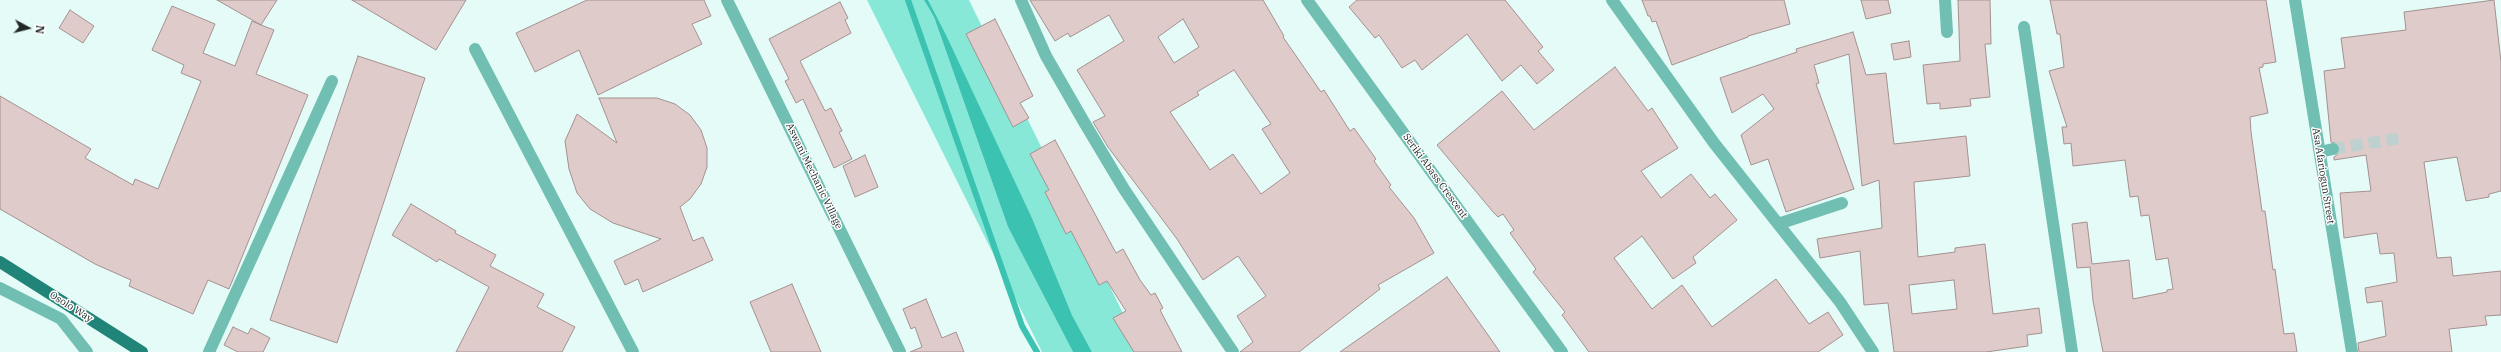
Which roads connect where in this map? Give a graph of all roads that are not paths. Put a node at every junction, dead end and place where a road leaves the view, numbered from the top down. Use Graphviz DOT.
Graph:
graph roads {
  1 [pos="727,0"];
  2 [pos="1021,0"];
  3 [pos="1307,0"];
  4 [pos="1612,0"];
  5 [pos="1945,0"];
  6 [pos="2295,0"];
  7 [pos="2024,27"];
  8 [pos="1947,32"];
  9 [pos="475,50"];
  10 [pos="332,81"];
  11 [pos="2333,149"];
  12 [pos="2320,152"];
  13 [pos="1842,203"];
  14 [pos="1778,224"];
  15 [pos="0,262"];
  16 [pos="0,288"];
  17 [pos="87,352"];
  18 [pos="142,352"];
  19 [pos="209,352"];
  20 [pos="633,352"];
  21 [pos="900,352"];
  22 [pos="1233,352"];
  23 [pos="1562,352"];
  24 [pos="1874,352"];
  25 [pos="2072,352"];
  26 [pos="2352,352"];
  1 -- 21 [label="street, Aswani Mechanic Village"];
  2 -- 22 [label="street"];
  3 -- 23 [label="street, Seriki Abass Crescent"];
  4 -- 14 [label="street"];
  5 -- 8 [label="street"];
  6 -- 12 [label="street, Asa Afariogun Street"];
  7 -- 25 [label="street"];
  9 -- 20 [label="street"];
  10 -- 19 [label="street"];
  11 -- 12 [label="street"];
  12 -- 26 [label="street, Asa Afariogun Street"];
  13 -- 14 [label="street"];
  14 -- 24 [label="street"];
  15 -- 18 [label="main road, Osolo Way"];
  16 -- 17 [label="street"];
}
